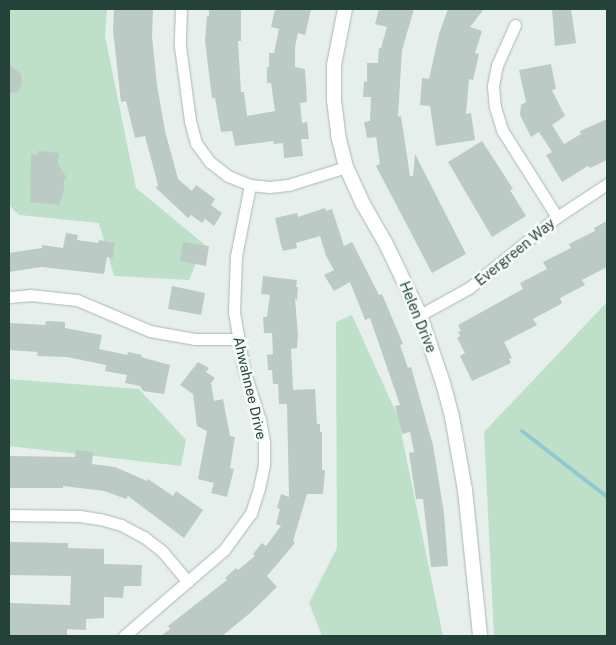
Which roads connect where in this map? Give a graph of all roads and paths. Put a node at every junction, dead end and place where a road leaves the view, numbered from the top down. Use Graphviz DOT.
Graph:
graph roads {
  1 [pos="181,9"];
  2 [pos="345,9"];
  3 [pos="515,25"];
  4 [pos="346,167"];
  5 [pos="607,184"];
  6 [pos="250,185"];
  7 [pos="557,217"];
  8 [pos="9,297"];
  9 [pos="420,315"];
  10 [pos="237,339"];
  11 [pos="9,515"];
  12 [pos="188,582"];
  13 [pos="124,636"];
  14 [pos="480,636"];
  1 -- 6 [label="street"];
  2 -- 4 [label="street, Helen Drive"];
  3 -- 7 [label="street"];
  4 -- 6 [label="street"];
  4 -- 9 [label="street, Helen Drive"];
  5 -- 7 [label="street, Evergreen Way"];
  6 -- 10 [label="street, Ahwahnee Drive"];
  7 -- 9 [label="street, Evergreen Way"];
  8 -- 10 [label="street"];
  9 -- 14 [label="street, Helen Drive"];
  10 -- 12 [label="street, Ahwahnee Drive"];
  11 -- 12 [label="street"];
  12 -- 13 [label="street, Ahwahnee Drive"];
}
